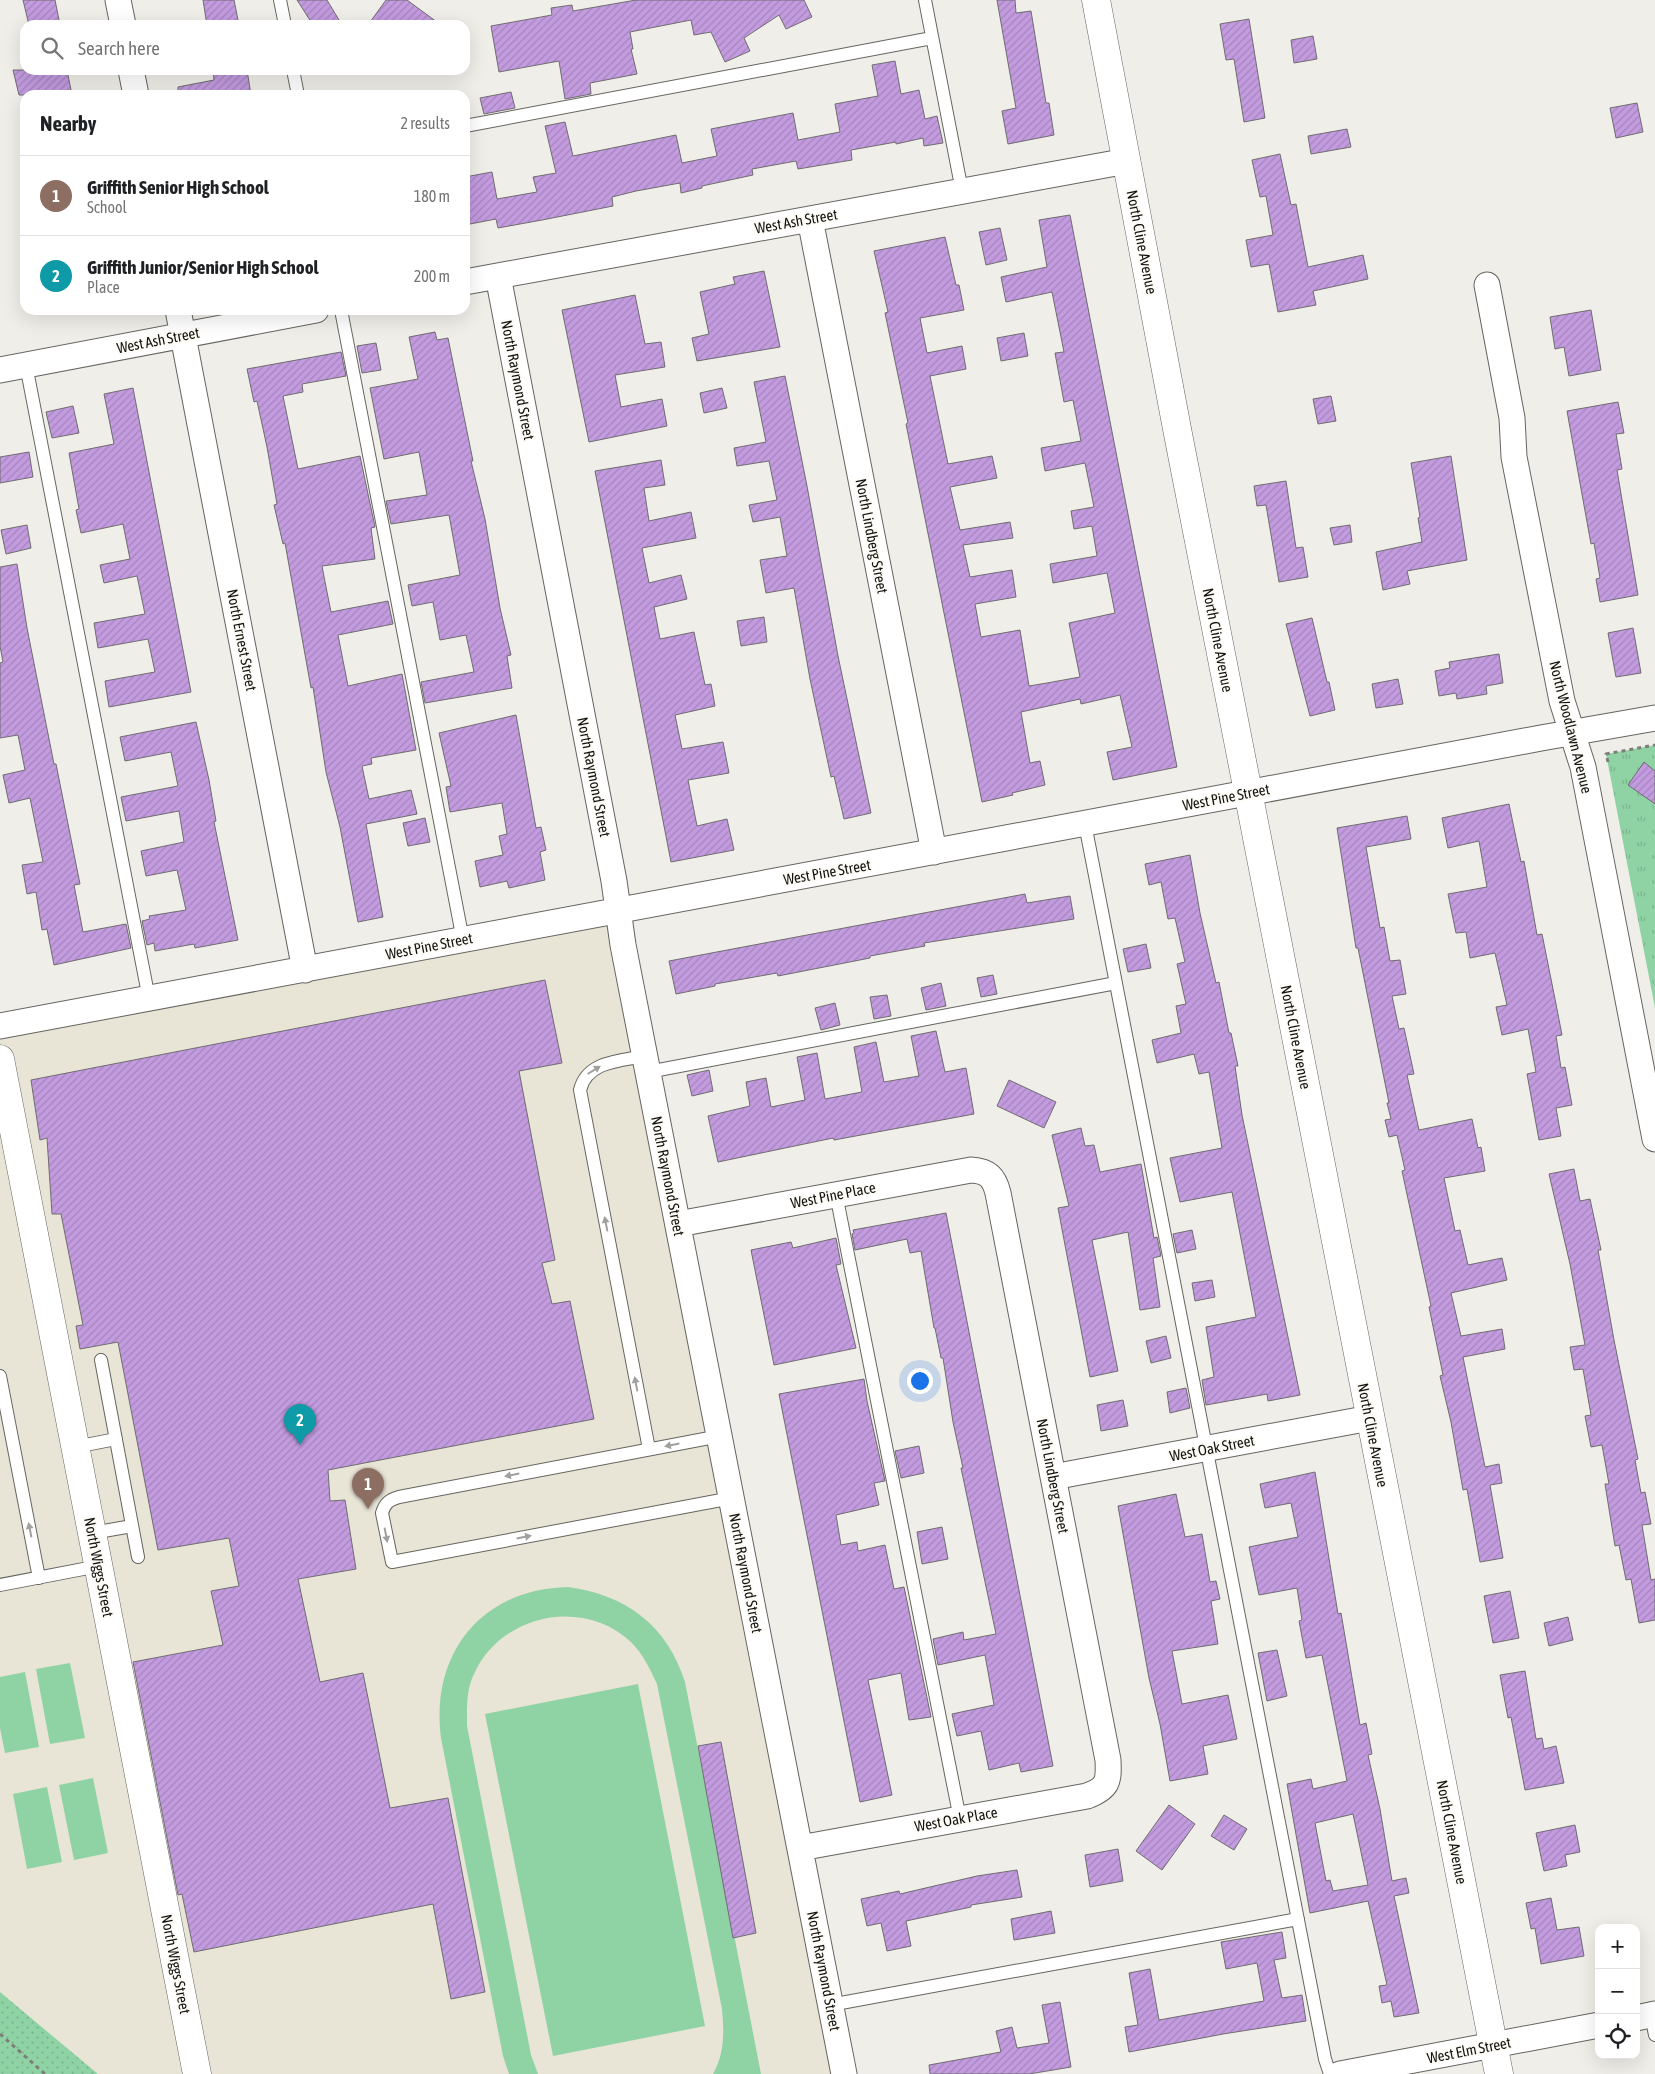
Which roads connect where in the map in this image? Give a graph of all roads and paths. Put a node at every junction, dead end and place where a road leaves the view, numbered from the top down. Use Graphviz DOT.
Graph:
graph roads {
  1 [pos="118,0"];
  2 [pos="280,0"];
  3 [pos="925,0"];
  4 [pos="1096,0"];
  5 [pos="122,20"];
  6 [pos="283,20"];
  7 [pos="932,38"];
  8 [pos="133,75"];
  9 [pos="294,75"];
  10 [pos="135,90"];
  11 [pos="297,90"];
  12 [pos="470,125"];
  13 [pos="1127,161"];
  14 [pos="962,191"];
  15 [pos="810,219"];
  16 [pos="498,276"];
  17 [pos="470,281"];
  18 [pos="1486,285"];
  19 [pos="179,315"];
  20 [pos="289,315"];
  21 [pos="342,315"];
  22 [pos="183,335"];
  23 [pos="26,365"];
  24 [pos="0,370"];
  25 [pos="1655,718"];
  26 [pos="1572,733"];
  27 [pos="1655,744"];
  28 [pos="1608,764"];
  29 [pos="1248,793"];
  30 [pos="1085,824"];
  31 [pos="934,852"];
  32 [pos="618,911"];
  33 [pos="462,940"];
  34 [pos="305,970"];
  35 [pos="1116,983"];
  36 [pos="150,999"];
  37 [pos="0,1026"];
  38 [pos="0,1059"];
  39 [pos="646,1064"];
  40 [pos="1655,1139"];
  41 [pos="988,1173"];
  42 [pos="836,1194"];
  43 [pos="678,1224"];
  44 [pos="100,1360"];
  45 [pos="0,1376"];
  46 [pos="1370,1418"];
  47 [pos="720,1436"];
  48 [pos="116,1439"];
  49 [pos="75,1447"];
  50 [pos="649,1449"];
  51 [pos="1207,1449"];
  52 [pos="1053,1478"];
  53 [pos="732,1498"];
  54 [pos="132,1526"];
  55 [pos="92,1533"];
  56 [pos="138,1557"];
  57 [pos="99,1566"];
  58 [pos="39,1578"];
  59 [pos="0,1585"];
  60 [pos="1107,1782"];
  61 [pos="960,1819"];
  62 [pos="800,1848"];
  63 [pos="1298,1919"];
  64 [pos="830,2005"];
  65 [pos="1595,2026"];
  66 [pos="0,2034"];
  67 [pos="1493,2046"];
  68 [pos="45,2074"];
  69 [pos="197,2074"];
  70 [pos="844,2074"];
  71 [pos="1330,2074"];
  72 [pos="1340,2074"];
  73 [pos="1499,2074"];
  1 -- 5 [label="street"];
  2 -- 6 [label="lane"];
  3 -- 7 [label="lane"];
  4 -- 13 [label="street, North Cline Avenue"];
  7 -- 12 [label="lane"];
  7 -- 14 [label="lane"];
  8 -- 10 [label="street"];
  9 -- 11 [label="lane"];
  13 -- 14 [label="street, West Ash Street"];
  13 -- 29 [label="street, North Cline Avenue"];
  14 -- 15 [label="street, West Ash Street"];
  15 -- 16 [label="street, West Ash Street"];
  15 -- 31 [label="street, North Lindberg Street"];
  16 -- 17 [label="street, West Ash Street"];
  16 -- 32 [label="street, North Raymond Street"];
  18 -- 26 [label="street, North Woodlawn Avenue"];
  19 -- 22 [label="street, North Ernest Street"];
  20 -- 22 [label="street, West Ash Street"];
  21 -- 33 [label="lane"];
  22 -- 23 [label="street, West Ash Street"];
  22 -- 34 [label="street, North Ernest Street"];
  23 -- 24 [label="street, West Ash Street"];
  23 -- 36 [label="lane"];
  25 -- 26 [label="street, West Pine Street"];
  26 -- 29 [label="street, West Pine Street"];
  26 -- 40 [label="street, North Woodlawn Avenue"];
  27 -- 28 [label="path"];
  29 -- 30 [label="street, West Pine Street"];
  29 -- 46 [label="street, North Cline Avenue"];
  30 -- 31 [label="street, West Pine Street"];
  30 -- 35 [label="lane"];
  31 -- 32 [label="street, West Pine Street"];
  32 -- 33 [label="street, West Pine Street"];
  32 -- 39 [label="street, North Raymond Street"];
  33 -- 34 [label="street, West Pine Street"];
  34 -- 36 [label="street, West Pine Street"];
  35 -- 39 [label="lane"];
  35 -- 51 [label="lane"];
  36 -- 37 [label="street, West Pine Street"];
  38 -- 49 [label="street, North Wiggs Street"];
  39 -- 43 [label="street, North Raymond Street"];
  50 -- 39 [label="lane, one-way"];
  41 -- 42 [label="street, West Pine Place"];
  41 -- 52 [label="street, North Lindberg Street"];
  42 -- 43 [label="street, West Pine Place"];
  42 -- 61 [label="lane"];
  43 -- 47 [label="street, North Raymond Street"];
  44 -- 48 [label="lane"];
  58 -- 45 [label="lane, one-way"];
  46 -- 51 [label="street, West Oak Street"];
  46 -- 67 [label="street, North Cline Avenue"];
  47 -- 50 [label="lane, one-way"];
  47 -- 53 [label="street, North Raymond Street"];
  48 -- 49 [label="lane"];
  48 -- 54 [label="lane"];
  49 -- 55 [label="street, North Wiggs Street"];
  50 -- 53 [label="lane, one-way"];
  51 -- 52 [label="street, West Oak Street"];
  51 -- 63 [label="lane"];
  52 -- 60 [label="street, North Lindberg Street"];
  53 -- 62 [label="street, North Raymond Street"];
  54 -- 55 [label="lane"];
  54 -- 56 [label="lane"];
  55 -- 57 [label="street, North Wiggs Street"];
  57 -- 58 [label="lane"];
  57 -- 69 [label="street, North Wiggs Street"];
  58 -- 59 [label="lane"];
  60 -- 61 [label="street, West Oak Place"];
  61 -- 62 [label="street, West Oak Place"];
  62 -- 64 [label="street, North Raymond Street"];
  63 -- 64 [label="lane"];
  63 -- 71 [label="lane"];
  64 -- 70 [label="street, North Raymond Street"];
  65 -- 67 [label="street, West Elm Street"];
  66 -- 68 [label="path"];
  67 -- 72 [label="street, West Elm Street"];
  67 -- 73 [label="street, North Cline Avenue"];
}
